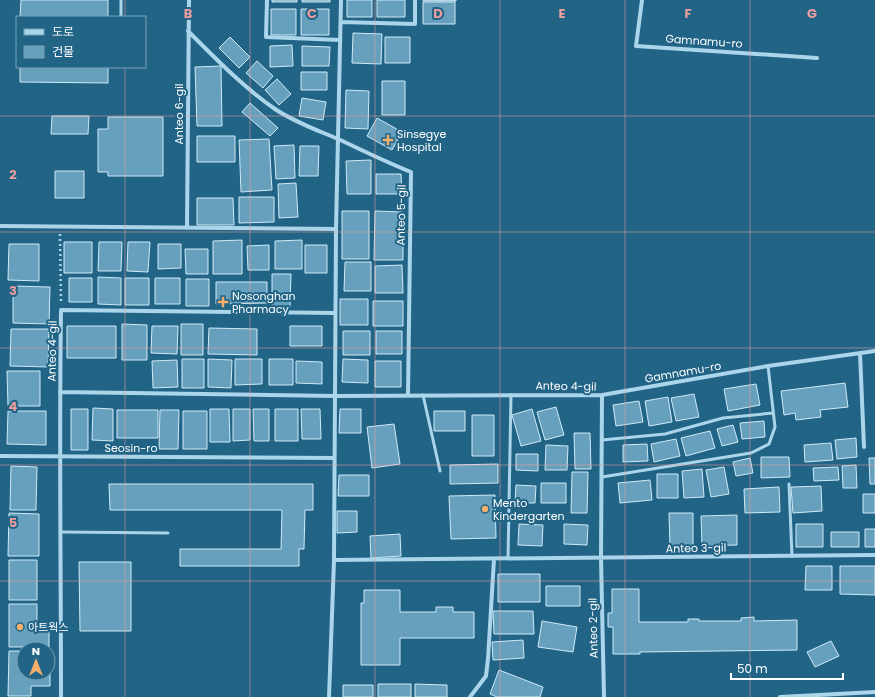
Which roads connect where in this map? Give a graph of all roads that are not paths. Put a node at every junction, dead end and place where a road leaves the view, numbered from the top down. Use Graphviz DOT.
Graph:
graph roads {
  1 [pos="121,0"];
  2 [pos="189,0"];
  3 [pos="267,0"];
  4 [pos="341,0"];
  5 [pos="415,0"];
  6 [pos="642,0"];
  7 [pos="121,16"];
  8 [pos="340,22"];
  9 [pos="188,31"];
  10 [pos="340,40"];
  11 [pos="817,58"];
  12 [pos="338,139"];
  13 [pos="0,226"];
  14 [pos="187,228"];
  15 [pos="336,229"];
  16 [pos="335,313"];
  17 [pos="875,351"];
  18 [pos="860,353"];
  19 [pos="768,366"];
  20 [pos="60,392"];
  21 [pos="408,395"];
  22 [pos="423,395"];
  23 [pos="511,395"];
  24 [pos="602,395"];
  25 [pos="335,396"];
  26 [pos="773,413"];
  27 [pos="602,440"];
  28 [pos="864,447"];
  29 [pos="0,456"];
  30 [pos="59,456"];
  31 [pos="334,458"];
  32 [pos="440,471"];
  33 [pos="602,477"];
  34 [pos="789,484"];
  35 [pos="61,532"];
  36 [pos="168,533"];
  37 [pos="875,555"];
  38 [pos="792,556"];
  39 [pos="601,558"];
  40 [pos="494,559"];
  41 [pos="508,559"];
  42 [pos="334,560"];
  43 [pos="875,692"];
  44 [pos="61,697"];
  45 [pos="329,697"];
  46 [pos="470,697"];
  47 [pos="604,697"];
  48 [pos="780,697"];
  1 -- 7 [label="lane"];
  2 -- 9 [label="street, Anteo 6-gil"];
  3 -- 10 [label="street"];
  4 -- 8 [label="street"];
  5 -- 8 [label="street"];
  6 -- 11 [label="street, Gamnamu-ro"];
  8 -- 10 [label="street"];
  9 -- 12 [label="street, Anteo 5-gil"];
  9 -- 14 [label="street, Anteo 6-gil"];
  10 -- 12 [label="street"];
  12 -- 15 [label="street"];
  12 -- 21 [label="street, Anteo 5-gil"];
  13 -- 14 [label="street"];
  14 -- 15 [label="street"];
  15 -- 16 [label="street"];
  16 -- 20 [label="street, Anteo 4-gil"];
  16 -- 25 [label="street"];
  17 -- 18 [label="street, Gamnamu-ro"];
  18 -- 19 [label="street, Gamnamu-ro"];
  18 -- 28 [label="street"];
  19 -- 24 [label="street, Gamnamu-ro"];
  19 -- 26 [label="lane"];
  20 -- 25 [label="street, Anteo 4-gil"];
  20 -- 30 [label="street"];
  21 -- 22 [label="street, Anteo 4-gil"];
  21 -- 25 [label="street, Anteo 4-gil"];
  22 -- 23 [label="street, Anteo 4-gil"];
  22 -- 32 [label="lane"];
  23 -- 24 [label="street, Anteo 4-gil"];
  23 -- 41 [label="lane"];
  24 -- 27 [label="street, Anteo 4-gil"];
  25 -- 31 [label="street"];
  26 -- 27 [label="lane"];
  26 -- 33 [label="lane"];
  27 -- 33 [label="street, Anteo 4-gil"];
  29 -- 30 [label="street, Seosin-ro"];
  30 -- 31 [label="street, Seosin-ro"];
  30 -- 35 [label="street"];
  31 -- 42 [label="street"];
  33 -- 39 [label="street, Anteo 4-gil"];
  34 -- 38 [label="lane"];
  35 -- 36 [label="lane"];
  35 -- 44 [label="street"];
  37 -- 38 [label="street, Anteo 3-gil"];
  38 -- 39 [label="street, Anteo 3-gil"];
  39 -- 41 [label="street, Anteo 3-gil"];
  39 -- 47 [label="street, Anteo 2-gil"];
  40 -- 41 [label="street, Anteo 3-gil"];
  40 -- 42 [label="street, Anteo 3-gil"];
  40 -- 46 [label="street"];
  42 -- 45 [label="street"];
  43 -- 48 [label="street"];
}
